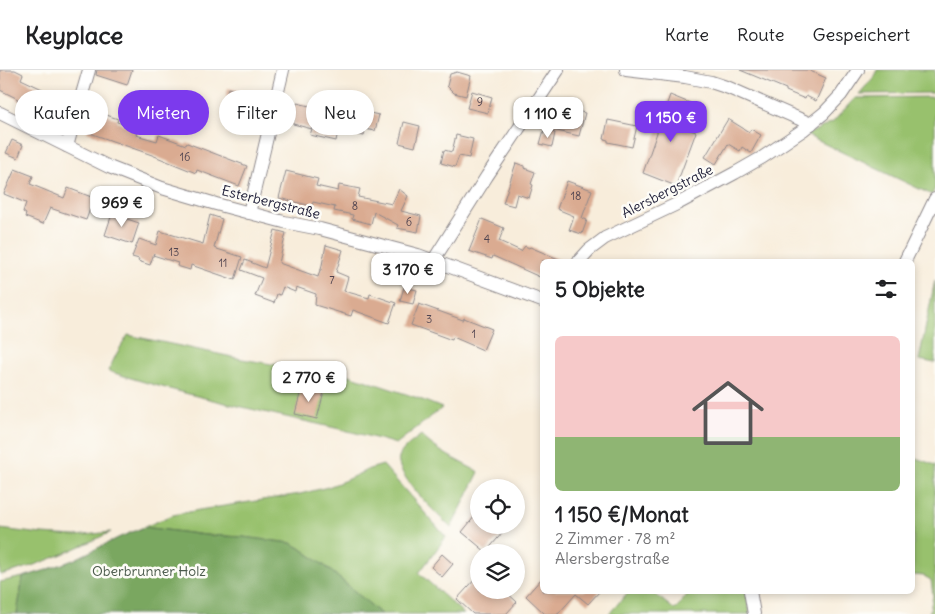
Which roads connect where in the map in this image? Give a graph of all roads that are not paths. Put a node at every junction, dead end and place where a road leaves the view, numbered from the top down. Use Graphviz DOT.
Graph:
graph roads {
  1 [pos="89,70"];
  2 [pos="283,70"];
  3 [pos="558,70"];
  4 [pos="626,70"];
  5 [pos="858,70"];
  6 [pos="0,113"];
  7 [pos="811,124"];
  8 [pos="68,146"];
  9 [pos="935,199"];
  10 [pos="249,213"];
  11 [pos="581,259"];
  12 [pos="906,259"];
  13 [pos="434,261"];
  14 [pos="540,300"];
  15 [pos="751,594"];
  16 [pos="754,614"];
  1 -- 8 [label="street"];
  2 -- 10 [label="street"];
  3 -- 13 [label="street"];
  4 -- 7 [label="street"];
  5 -- 7 [label="street, Alersbergstraße"];
  6 -- 8 [label="street, Esterbergstraße"];
  7 -- 11 [label="street, Alersbergstraße"];
  8 -- 10 [label="street, Esterbergstraße"];
  9 -- 12 [label="street"];
  10 -- 13 [label="street, Esterbergstraße"];
  13 -- 14 [label="street, Esterbergstraße"];
  15 -- 16 [label="street"];
}
